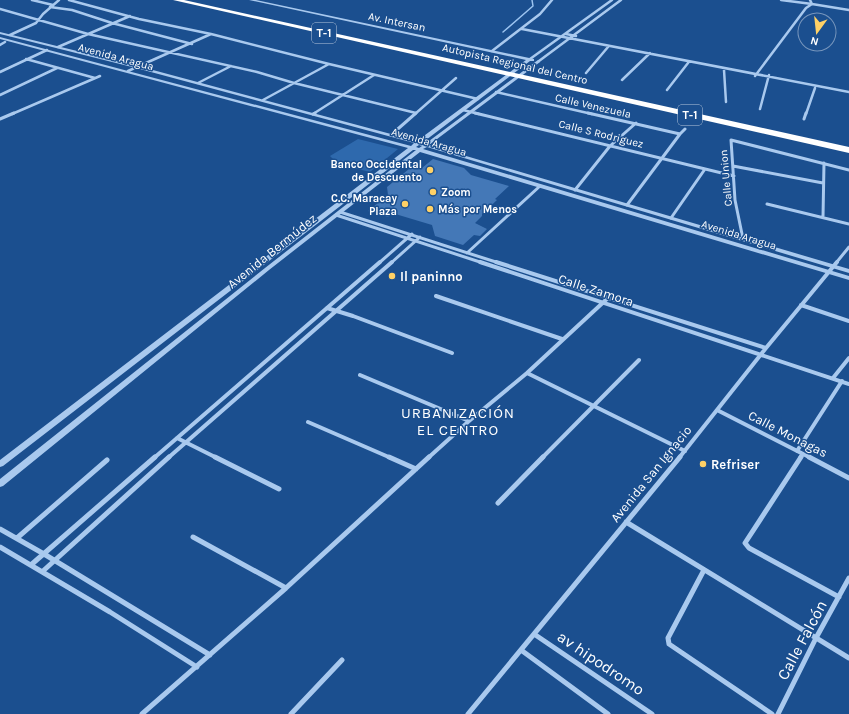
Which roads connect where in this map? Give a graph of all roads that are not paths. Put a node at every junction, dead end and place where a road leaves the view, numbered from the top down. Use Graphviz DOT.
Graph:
graph roads {
  1 [pos="32,0"];
  2 [pos="59,0"];
  3 [pos="69,0"];
  4 [pos="176,0"];
  5 [pos="196,0"];
  6 [pos="251,0"];
  7 [pos="552,0"];
  8 [pos="612,0"];
  9 [pos="621,0"];
  10 [pos="781,0"];
  11 [pos="810,0"];
  12 [pos="812,4"];
  13 [pos="53,5"];
  14 [pos="50,7"];
  15 [pos="0,9"];
  16 [pos="849,10"];
  17 [pos="131,16"];
  18 [pos="38,20"];
  19 [pos="112,23"];
  20 [pos="522,28"];
  21 [pos="0,33"];
  22 [pos="88,34"];
  23 [pos="211,34"];
  24 [pos="566,34"];
  25 [pos="10,35"];
  26 [pos="574,36"];
  27 [pos="563,37"];
  28 [pos="0,38"];
  29 [pos="572,38"];
  30 [pos="0,41"];
  31 [pos="587,41"];
  32 [pos="0,44"];
  33 [pos="192,44"];
  34 [pos="58,47"];
  35 [pos="608,47"];
  36 [pos="47,50"];
  37 [pos="492,51"];
  38 [pos="169,53"];
  39 [pos="649,54"];
  40 [pos="26,59"];
  41 [pos="530,59"];
  42 [pos="539,61"];
  43 [pos="688,63"];
  44 [pos="329,64"];
  45 [pos="474,64"];
  46 [pos="231,66"];
  47 [pos="137,67"];
  48 [pos="57,68"];
  49 [pos="724,70"];
  50 [pos="128,71"];
  51 [pos="0,72"];
  52 [pos="586,73"];
  53 [pos="756,74"];
  54 [pos="374,75"];
  55 [pos="100,76"];
  56 [pos="768,76"];
  57 [pos="534,77"];
  58 [pos="95,78"];
  59 [pos="456,78"];
  60 [pos="622,80"];
  61 [pos="198,83"];
  62 [pos="294,83"];
  63 [pos="815,88"];
  64 [pos="667,90"];
  65 [pos="440,91"];
  66 [pos="496,92"];
  67 [pos="849,92"];
  68 [pos="343,95"];
  69 [pos="0,96"];
  70 [pos="478,99"];
  71 [pos="263,100"];
  72 [pos="726,102"];
  73 [pos="760,109"];
  74 [pos="463,110"];
  75 [pos="470,111"];
  76 [pos="416,113"];
  77 [pos="313,114"];
  78 [pos="0,119"];
  79 [pos="804,119"];
  80 [pos="636,123"];
  81 [pos="685,129"];
  82 [pos="680,134"];
  83 [pos="391,135"];
  84 [pos="849,143"];
  85 [pos="427,145"];
  86 [pos="419,146"];
  87 [pos="610,146"];
  88 [pos="412,148"];
  89 [pos="849,150"];
  90 [pos="661,158"];
  91 [pos="824,163"];
  92 [pos="733,166"];
  93 [pos="705,169"];
  94 [pos="849,170"];
  95 [pos="734,176"];
  96 [pos="823,183"];
  97 [pos="540,186"];
  98 [pos="575,190"];
  99 [pos="767,204"];
  100 [pos="627,205"];
  101 [pos="338,213"];
  102 [pos="823,217"];
  103 [pos="671,218"];
  104 [pos="849,224"];
  105 [pos="411,236"];
  106 [pos="418,238"];
  107 [pos="743,239"];
  108 [pos="849,247"];
  109 [pos="468,252"];
  110 [pos="464,256"];
  111 [pos="833,266"];
  112 [pos="849,271"];
  113 [pos="828,272"];
  114 [pos="849,278"];
  115 [pos="240,279"];
  116 [pos="250,283"];
  117 [pos="436,296"];
  118 [pos="609,297"];
  119 [pos="603,303"];
  120 [pos="800,305"];
  121 [pos="327,308"];
  122 [pos="335,311"];
  123 [pos="849,321"];
  124 [pos="562,339"];
  125 [pos="766,348"];
  126 [pos="452,353"];
  127 [pos="762,354"];
  128 [pos="849,358"];
  129 [pos="639,360"];
  130 [pos="527,373"];
  131 [pos="360,375"];
  132 [pos="833,378"];
  133 [pos="842,381"];
  134 [pos="849,384"];
  135 [pos="595,405"];
  136 [pos="717,410"];
  137 [pos="470,421"];
  138 [pos="308,422"];
  139 [pos="177,438"];
  140 [pos="185,443"];
  141 [pos="685,451"];
  142 [pos="800,452"];
  143 [pos="107,460"];
  144 [pos="0,464"];
  145 [pos="416,469"];
  146 [pos="849,478"];
  147 [pos="0,484"];
  148 [pos="279,489"];
  149 [pos="498,502"];
  150 [pos="626,522"];
  151 [pos="0,529"];
  152 [pos="193,537"];
  153 [pos="17,538"];
  154 [pos="0,546"];
  155 [pos="44,554"];
  156 [pos="55,560"];
  157 [pos="32,564"];
  158 [pos="704,570"];
  159 [pos="43,571"];
  160 [pos="849,578"];
  161 [pos="286,588"];
  162 [pos="839,597"];
  163 [pos="534,634"];
  164 [pos="816,638"];
  165 [pos="520,650"];
  166 [pos="210,655"];
  167 [pos="849,658"];
  168 [pos="342,660"];
  169 [pos="197,667"];
  170 [pos="142,714"];
  171 [pos="291,714"];
  172 [pos="468,714"];
  173 [pos="608,714"];
  174 [pos="652,714"];
  175 [pos="772,714"];
  176 [pos="778,714"];
  1 -- 13 [label="street"];
  2 -- 13 [label="street"];
  3 -- 17 [label="street"];
  4 -- 45 [label="highway, Autopista Regional del Centro / T-1"];
  5 -- 45 [label="highway, Autopista Regional del Centro / T-1"];
  6 -- 37 [label="street, Av. Intersan"];
  7 -- 20 [label="street"];
  8 -- 24 [label="street, Avenida Bermúdez"];
  9 -- 26 [label="street, Avenida Bermúdez"];
  10 -- 12 [label="street"];
  11 -- 12 [label="street"];
  12 -- 16 [label="street"];
  12 -- 53 [label="street"];
  13 -- 14 [label="street"];
  14 -- 18 [label="street"];
  14 -- 19 [label="street"];
  15 -- 18 [label="street"];
  17 -- 19 [label="street"];
  17 -- 23 [label="street"];
  18 -- 22 [label="street"];
  18 -- 25 [label="street"];
  19 -- 22 [label="street"];
  19 -- 33 [label="street"];
  20 -- 27 [label="street"];
  20 -- 37 [label="street"];
  21 -- 25 [label="street, Avenida Aragua"];
  22 -- 34 [label="street"];
  22 -- 38 [label="street"];
  23 -- 33 [label="street"];
  23 -- 44 [label="street"];
  24 -- 26 [label="street"];
  24 -- 27 [label="street, Avenida Bermúdez"];
  25 -- 34 [label="street, Avenida Aragua"];
  26 -- 29 [label="street, Avenida Bermúdez"];
  26 -- 53 [label="street"];
  27 -- 29 [label="street"];
  27 -- 41 [label="street, Avenida Bermúdez"];
  28 -- 36 [label="street, Avenida Aragua"];
  29 -- 31 [label="street"];
  29 -- 42 [label="street, Avenida Bermúdez"];
  30 -- 32 [label="street"];
  31 -- 35 [label="street"];
  31 -- 39 [label="street"];
  33 -- 38 [label="street"];
  34 -- 47 [label="street, Avenida Aragua"];
  35 -- 39 [label="street"];
  35 -- 52 [label="street"];
  36 -- 40 [label="street"];
  36 -- 50 [label="street, Avenida Aragua"];
  37 -- 41 [label="street, Av. Intersan"];
  38 -- 46 [label="street"];
  38 -- 47 [label="street"];
  39 -- 43 [label="street"];
  39 -- 53 [label="street"];
  39 -- 60 [label="street"];
  40 -- 48 [label="street"];
  40 -- 51 [label="street"];
  41 -- 42 [label="street, Av. Intersan"];
  41 -- 70 [label="street, Avenida Bermúdez"];
  42 -- 66 [label="street, Avenida Bermúdez"];
  43 -- 49 [label="street"];
  43 -- 64 [label="street"];
  44 -- 54 [label="street"];
  44 -- 62 [label="street"];
  45 -- 57 [label="highway, Autopista Regional del Centro / T-1"];
  46 -- 61 [label="street"];
  46 -- 62 [label="street"];
  47 -- 50 [label="street"];
  47 -- 61 [label="street, Avenida Aragua"];
  48 -- 58 [label="street"];
  48 -- 69 [label="street"];
  49 -- 53 [label="street"];
  49 -- 72 [label="street"];
  50 -- 88 [label="street, Avenida Aragua"];
  53 -- 56 [label="street"];
  53 -- 56 [label="street"];
  54 -- 65 [label="street"];
  54 -- 68 [label="street"];
  55 -- 58 [label="street"];
  56 -- 63 [label="street"];
  56 -- 67 [label="street"];
  56 -- 73 [label="street"];
  57 -- 84 [label="highway, Autopista Regional del Centro / T-1"];
  57 -- 89 [label="highway, Autopista Regional del Centro / T-1"];
  58 -- 78 [label="street"];
  59 -- 65 [label="street"];
  61 -- 71 [label="street, Avenida Aragua"];
  62 -- 68 [label="street"];
  62 -- 71 [label="street"];
  63 -- 67 [label="street"];
  63 -- 79 [label="street"];
  65 -- 70 [label="street"];
  65 -- 76 [label="street"];
  66 -- 75 [label="street, Avenida Bermúdez"];
  66 -- 80 [label="street, Calle Venezuela"];
  68 -- 76 [label="street"];
  68 -- 77 [label="street"];
  70 -- 74 [label="street, Avenida Bermúdez"];
  71 -- 77 [label="street, Avenida Aragua"];
  74 -- 75 [label="street, Calle S Rodriguez"];
  74 -- 86 [label="street, Avenida Bermúdez"];
  75 -- 85 [label="street, Avenida Bermúdez"];
  75 -- 87 [label="street, Calle S Rodriguez"];
  76 -- 83 [label="street"];
  77 -- 83 [label="street, Avenida Aragua"];
  80 -- 82 [label="street, Calle Venezuela"];
  80 -- 87 [label="street"];
  81 -- 82 [label="street"];
  82 -- 90 [label="street"];
  83 -- 86 [label="street, Avenida Aragua"];
  85 -- 86 [label="street, Avenida Bermúdez"];
  85 -- 98 [label="street, Avenida Aragua"];
  86 -- 88 [label="street, Avenida Aragua"];
  86 -- 97 [label="street, Avenida Aragua"];
  86 -- 101 [label="street, Avenida Bermúdez"];
  87 -- 90 [label="street, Calle S Rodriguez"];
  87 -- 98 [label="street"];
  88 -- 115 [label="street, Avenida Bermúdez"];
  90 -- 93 [label="street, Calle S Rodriguez"];
  90 -- 100 [label="street"];
  91 -- 92 [label="street, Calle Union"];
  91 -- 94 [label="street"];
  91 -- 96 [label="street"];
  92 -- 95 [label="street, Calle Union"];
  92 -- 96 [label="street"];
  93 -- 95 [label="street, Calle S Rodriguez"];
  93 -- 103 [label="street"];
  95 -- 107 [label="street, Calle Union"];
  96 -- 102 [label="street"];
  97 -- 109 [label="street"];
  97 -- 113 [label="street, Avenida Aragua"];
  98 -- 100 [label="street, Avenida Aragua"];
  99 -- 102 [label="street"];
  100 -- 103 [label="street, Avenida Aragua"];
  101 -- 105 [label="street, Calle Zamora"];
  101 -- 116 [label="street, Avenida Bermúdez"];
  102 -- 104 [label="street"];
  103 -- 107 [label="street, Avenida Aragua"];
  105 -- 106 [label="street, Calle Zamora"];
  105 -- 121 [label="street"];
  106 -- 109 [label="street, Calle Zamora"];
  106 -- 110 [label="street, Calle Zamora"];
  106 -- 122 [label="street"];
  107 -- 111 [label="street, Avenida Aragua"];
  108 -- 111 [label="street, Avenida San Ignacio"];
  109 -- 110 [label="street"];
  109 -- 118 [label="street, Calle Zamora"];
  110 -- 119 [label="street, Calle Zamora"];
  111 -- 112 [label="street, Avenida Aragua"];
  111 -- 113 [label="street, Avenida San Ignacio"];
  113 -- 114 [label="street, Avenida Aragua"];
  113 -- 120 [label="street, Avenida San Ignacio"];
  115 -- 116 [label="street"];
  115 -- 144 [label="street, Avenida Bermúdez"];
  116 -- 147 [label="street, Avenida Bermúdez"];
  117 -- 124 [label="street"];
  118 -- 119 [label="street"];
  118 -- 125 [label="street, Calle Zamora"];
  119 -- 124 [label="street"];
  119 -- 127 [label="street, Calle Zamora"];
  120 -- 123 [label="street"];
  120 -- 125 [label="street, Avenida San Ignacio"];
  121 -- 122 [label="street"];
  121 -- 139 [label="street"];
  122 -- 126 [label="street"];
  122 -- 140 [label="street"];
  124 -- 130 [label="street"];
  125 -- 127 [label="street, Avenida San Ignacio"];
  127 -- 132 [label="street, Calle Zamora"];
  127 -- 136 [label="street, Avenida San Ignacio"];
  128 -- 132 [label="street"];
  129 -- 135 [label="street"];
  130 -- 135 [label="street"];
  130 -- 137 [label="street"];
  131 -- 137 [label="street"];
  132 -- 133 [label="street, Calle Zamora"];
  133 -- 134 [label="street, Calle Zamora"];
  133 -- 142 [label="street"];
  135 -- 141 [label="street"];
  135 -- 149 [label="street"];
  136 -- 141 [label="street, Avenida San Ignacio"];
  136 -- 142 [label="street, Calle Monagas"];
  137 -- 145 [label="street"];
  138 -- 145 [label="street"];
  139 -- 140 [label="street"];
  139 -- 155 [label="street"];
  140 -- 148 [label="street"];
  140 -- 156 [label="street"];
  141 -- 150 [label="street, Avenida San Ignacio"];
  142 -- 146 [label="street, Calle Monagas"];
  142 -- 162 [label="street"];
  143 -- 153 [label="street"];
  145 -- 161 [label="street"];
  150 -- 158 [label="street"];
  150 -- 163 [label="street, Avenida San Ignacio"];
  151 -- 153 [label="street"];
  152 -- 161 [label="street"];
  153 -- 155 [label="street"];
  154 -- 157 [label="street"];
  155 -- 156 [label="street"];
  155 -- 157 [label="street"];
  156 -- 159 [label="street"];
  156 -- 166 [label="street"];
  157 -- 159 [label="street"];
  158 -- 164 [label="street"];
  158 -- 175 [label="street"];
  159 -- 169 [label="street"];
  160 -- 162 [label="street, Calle Falcón"];
  161 -- 166 [label="street"];
  162 -- 164 [label="street, Calle Falcón"];
  163 -- 165 [label="street, Avenida San Ignacio"];
  163 -- 174 [label="street, av hipodromo"];
  164 -- 167 [label="street"];
  164 -- 176 [label="street, Calle Falcón"];
  165 -- 172 [label="street, Avenida San Ignacio"];
  165 -- 173 [label="street"];
  166 -- 169 [label="street"];
  168 -- 171 [label="street"];
  169 -- 170 [label="street"];
}
